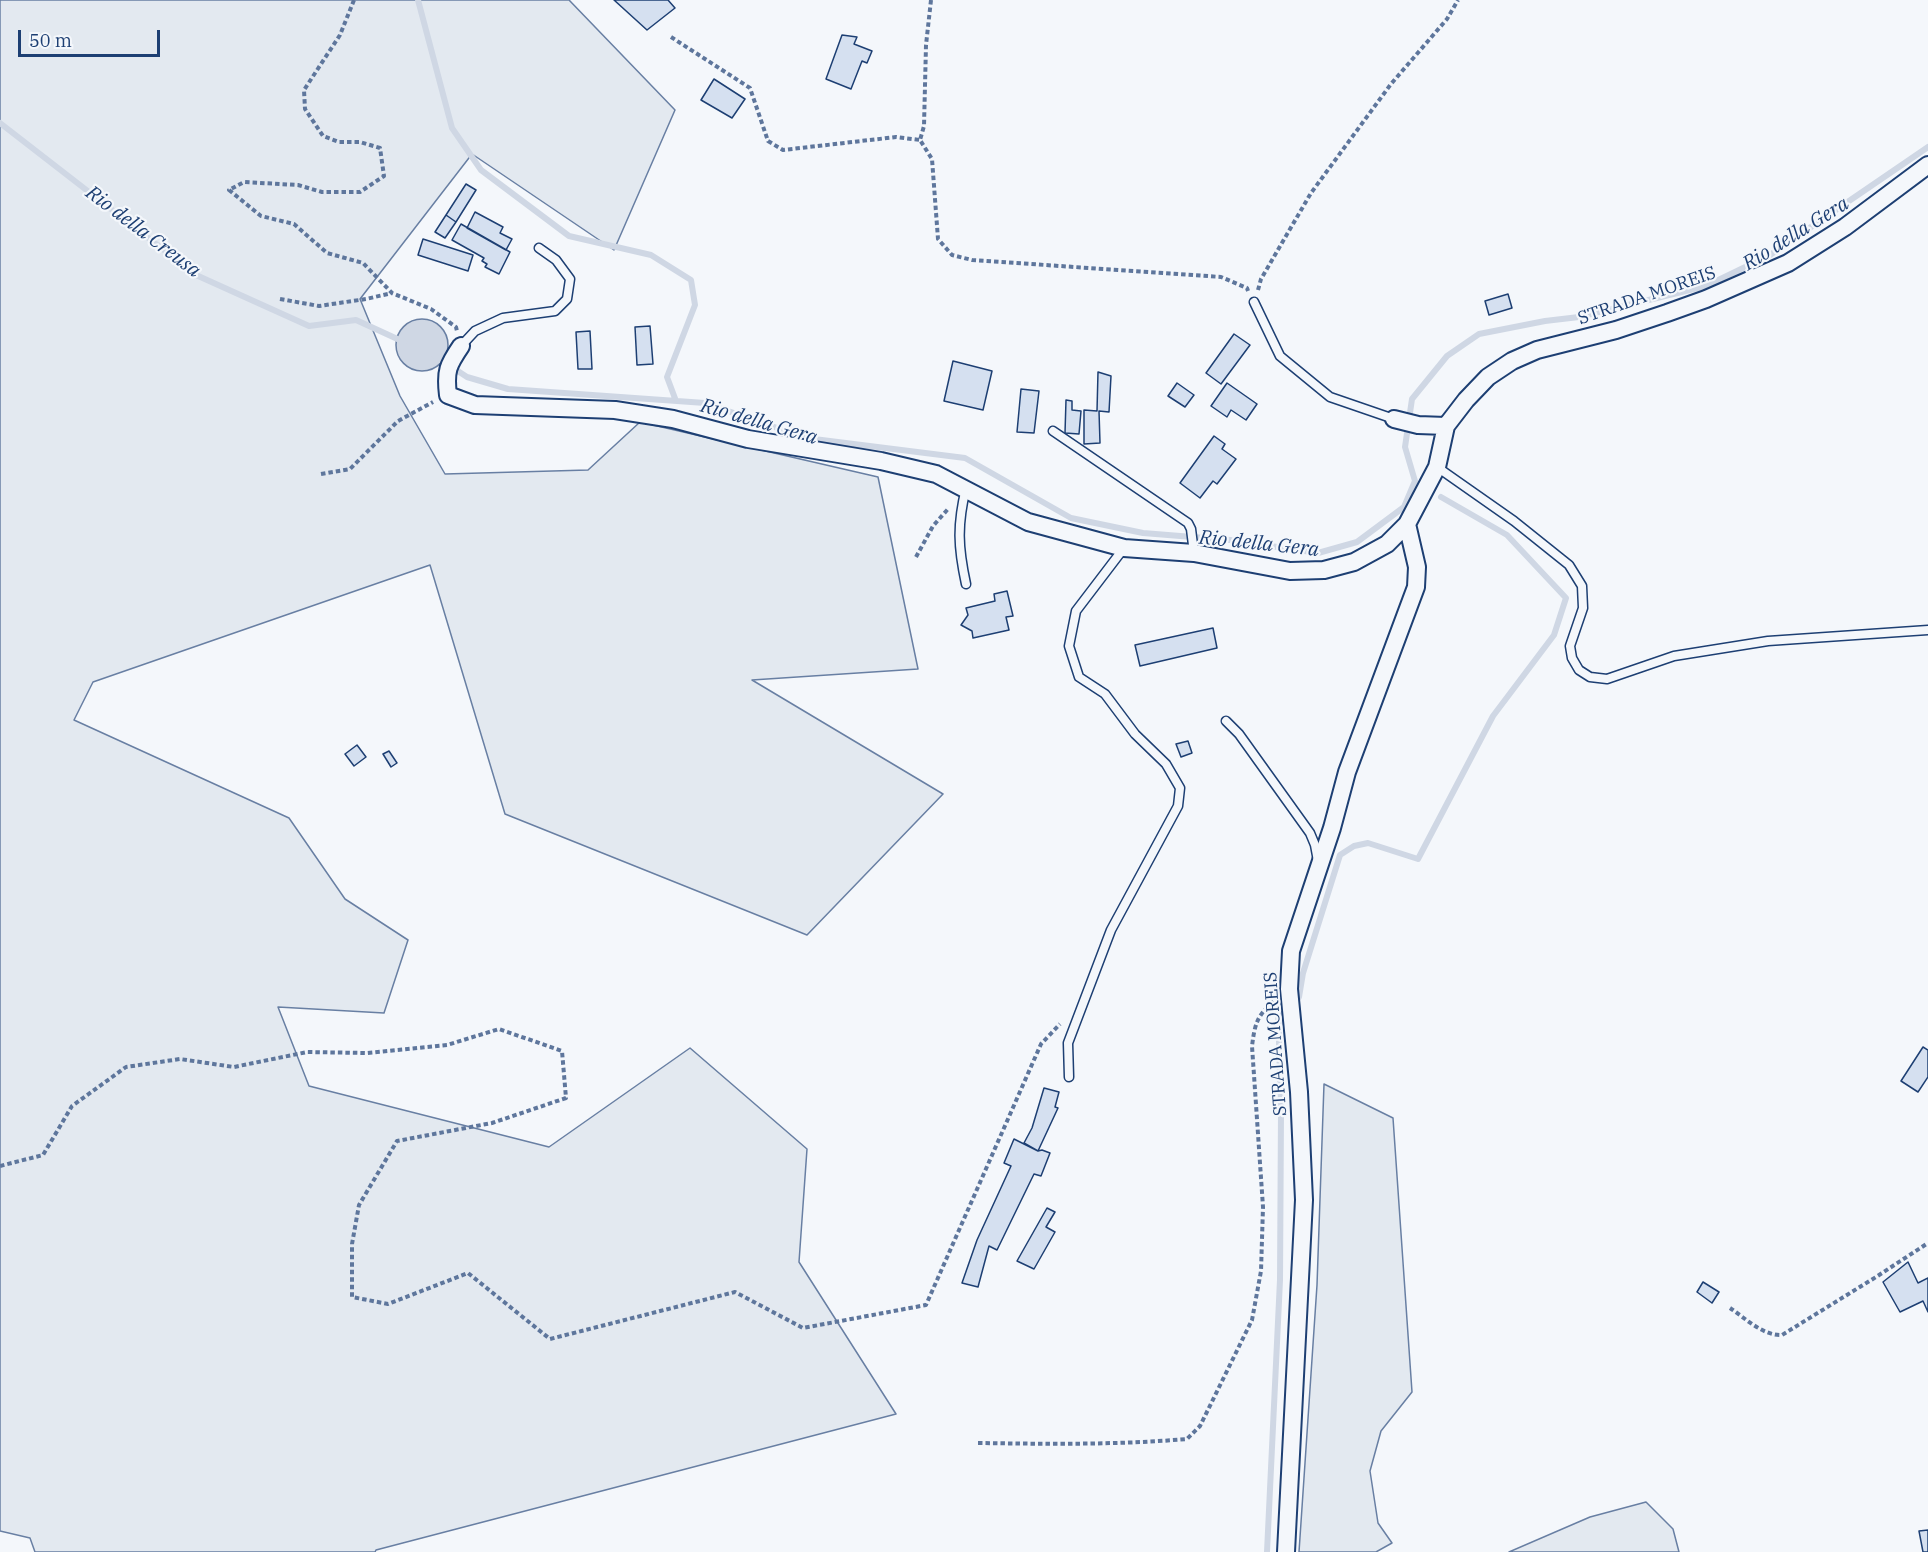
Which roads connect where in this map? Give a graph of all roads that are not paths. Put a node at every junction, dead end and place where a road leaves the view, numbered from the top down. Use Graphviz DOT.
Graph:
graph roads {
  1 [pos="1928,165"];
  2 [pos="539,248"];
  3 [pos="1254,302"];
  4 [pos="461,346"];
  5 [pos="1394,419"];
  6 [pos="1446,426"];
  7 [pos="1053,430"];
  8 [pos="1437,467"];
  9 [pos="966,488"];
  10 [pos="1407,524"];
  11 [pos="1194,547"];
  12 [pos="1124,548"];
  13 [pos="966,584"];
  14 [pos="1928,630"];
  15 [pos="1226,720"];
  16 [pos="1319,864"];
  17 [pos="1069,1077"];
  18 [pos="1286,1552"];
  1 -- 6 [label="street, STRADA MOREIS"];
  2 -- 4 [label="lane"];
  3 -- 5 [label="lane"];
  4 -- 9 [label="street"];
  5 -- 6 [label="street"];
  6 -- 8 [label="street"];
  7 -- 11 [label="lane"];
  8 -- 10 [label="street"];
  8 -- 14 [label="lane"];
  9 -- 12 [label="street"];
  9 -- 13 [label="lane"];
  10 -- 11 [label="street"];
  10 -- 16 [label="street, STRADA MOREIS"];
  11 -- 12 [label="street"];
  12 -- 17 [label="lane"];
  15 -- 16 [label="lane"];
  16 -- 18 [label="street, STRADA MOREIS"];
}
